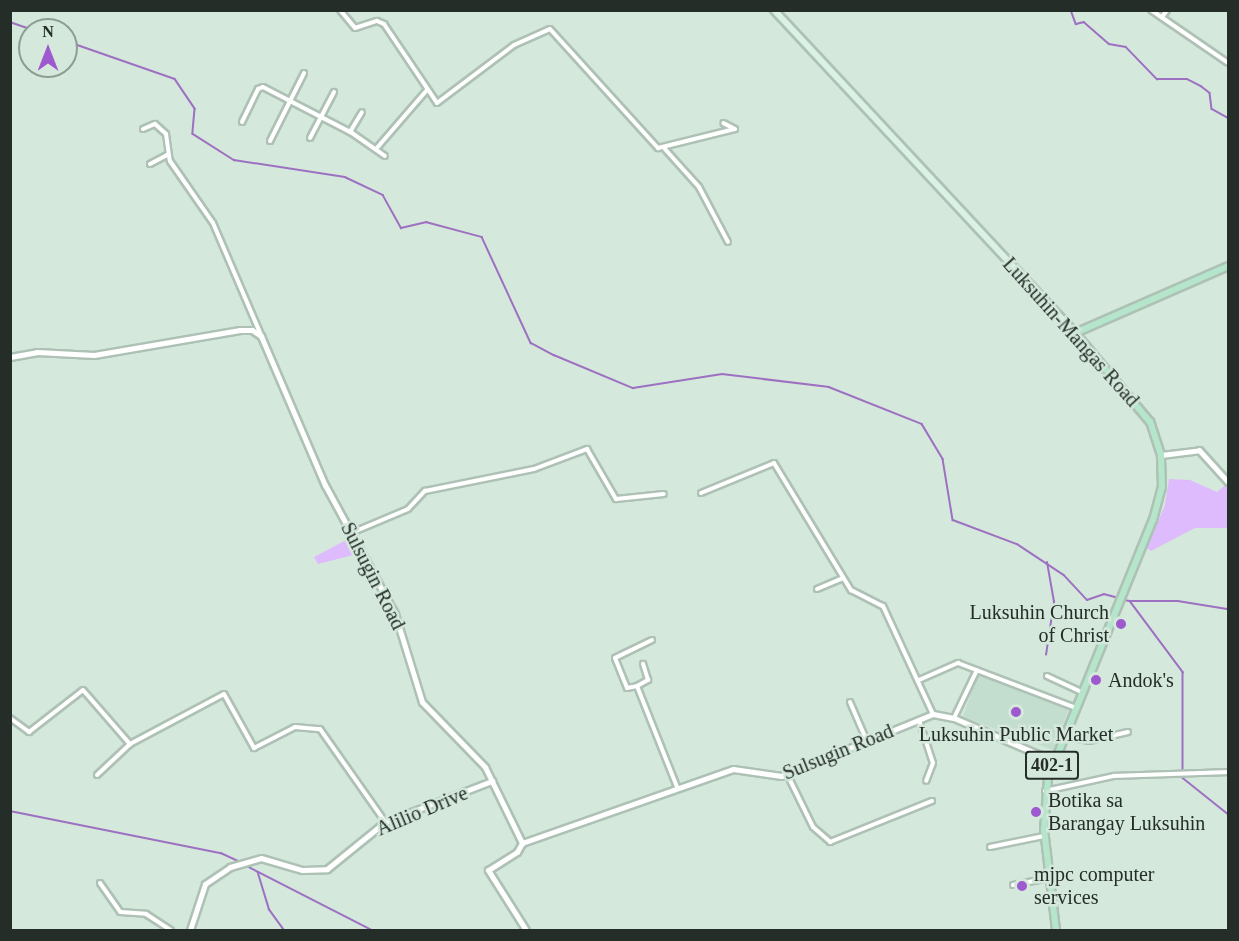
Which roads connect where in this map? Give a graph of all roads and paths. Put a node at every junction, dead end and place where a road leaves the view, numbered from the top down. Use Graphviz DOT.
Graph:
graph roads {
  1 [pos="340,10"];
  2 [pos="774,10"];
  3 [pos="1151,10"];
  4 [pos="1167,10"];
  5 [pos="1162,17"];
  6 [pos="1228,63"];
  7 [pos="304,73"];
  8 [pos="426,91"];
  9 [pos="334,92"];
  10 [pos="290,102"];
  11 [pos="362,111"];
  12 [pos="321,117"];
  13 [pos="242,122"];
  14 [pos="723,123"];
  15 [pos="143,129"];
  16 [pos="350,132"];
  17 [pos="309,138"];
  18 [pos="270,141"];
  19 [pos="664,148"];
  20 [pos="376,149"];
  21 [pos="169,154"];
  22 [pos="385,156"];
  23 [pos="150,164"];
  24 [pos="728,242"];
  25 [pos="1228,266"];
  26 [pos="1075,333"];
  27 [pos="261,336"];
  28 [pos="10,357"];
  29 [pos="1161,455"];
  30 [pos="1228,482"];
  31 [pos="701,493"];
  32 [pos="664,494"];
  33 [pos="351,533"];
  34 [pos="843,578"];
  35 [pos="817,588"];
  36 [pos="652,640"];
  37 [pos="643,664"];
  38 [pos="977,670"];
  39 [pos="1047,676"];
  40 [pos="919,680"];
  41 [pos="637,686"];
  42 [pos="1082,692"];
  43 [pos="850,702"];
  44 [pos="1076,708"];
  45 [pos="933,714"];
  46 [pos="10,717"];
  47 [pos="954,718"];
  48 [pos="918,719"];
  49 [pos="1128,732"];
  50 [pos="1064,737"];
  51 [pos="866,739"];
  52 [pos="130,744"];
  53 [pos="1054,760"];
  54 [pos="1228,772"];
  55 [pos="786,774"];
  56 [pos="97,775"];
  57 [pos="926,781"];
  58 [pos="492,782"];
  59 [pos="677,787"];
  60 [pos="1045,791"];
  61 [pos="932,801"];
  62 [pos="385,822"];
  63 [pos="1044,836"];
  64 [pos="522,843"];
  65 [pos="990,847"];
  66 [pos="1049,878"];
  67 [pos="100,883"];
  68 [pos="1013,885"];
  69 [pos="171,930"];
  70 [pos="190,930"];
  71 [pos="526,930"];
  72 [pos="1056,930"];
  1 -- 8 [label="street"];
  2 -- 26 [label="main road, Luksuhin-Mangas Road / 402-1"];
  3 -- 5 [label="street"];
  4 -- 5 [label="street"];
  5 -- 6 [label="street"];
  7 -- 10 [label="street"];
  8 -- 19 [label="street"];
  8 -- 20 [label="street"];
  9 -- 12 [label="street"];
  10 -- 12 [label="street"];
  10 -- 13 [label="street"];
  10 -- 18 [label="street"];
  11 -- 16 [label="street"];
  12 -- 16 [label="street"];
  12 -- 17 [label="street"];
  14 -- 19 [label="street"];
  15 -- 21 [label="street"];
  16 -- 20 [label="street"];
  19 -- 24 [label="street"];
  20 -- 22 [label="street"];
  21 -- 23 [label="street"];
  21 -- 27 [label="street"];
  25 -- 26 [label="main road"];
  26 -- 29 [label="main road, Luksuhin-Mangas Road / 402-1"];
  27 -- 28 [label="street"];
  27 -- 33 [label="street, Sulsugin Road"];
  29 -- 30 [label="street"];
  29 -- 42 [label="main road, Luksuhin-Mangas Road / 402-1"];
  31 -- 34 [label="street"];
  32 -- 33 [label="street"];
  33 -- 58 [label="street, Sulsugin Road"];
  34 -- 35 [label="street"];
  34 -- 40 [label="street"];
  36 -- 41 [label="street"];
  37 -- 41 [label="street"];
  38 -- 40 [label="street"];
  38 -- 44 [label="street"];
  38 -- 47 [label="street"];
  39 -- 42 [label="street"];
  40 -- 45 [label="street"];
  41 -- 59 [label="street"];
  42 -- 44 [label="main road, Luksuhin-Mangas Road / 402-1"];
  43 -- 51 [label="street"];
  44 -- 50 [label="main road, Luksuhin-Mangas Road / 402-1"];
  45 -- 47 [label="street, Sulsugin Road"];
  45 -- 48 [label="street, Sulsugin Road"];
  46 -- 52 [label="street"];
  47 -- 53 [label="street, Sulsugin Road"];
  48 -- 51 [label="street, Sulsugin Road"];
  48 -- 57 [label="street"];
  49 -- 50 [label="street"];
  50 -- 53 [label="main road, Luksuhin-Mangas Road / 402-1"];
  51 -- 55 [label="street, Sulsugin Road"];
  52 -- 56 [label="street"];
  52 -- 62 [label="street"];
  53 -- 60 [label="main road, Luksuhin-Mangas Road / 402-1"];
  54 -- 60 [label="street"];
  55 -- 59 [label="street, Sulsugin Road"];
  55 -- 61 [label="street"];
  58 -- 62 [label="street, Alilio Drive"];
  58 -- 64 [label="street, Sulsugin Road"];
  59 -- 64 [label="street, Sulsugin Road"];
  60 -- 63 [label="main road, Luksuhin-Mangas Road / 402-1"];
  62 -- 70 [label="street, Alilio Drive"];
  63 -- 65 [label="street"];
  63 -- 66 [label="main road, Luksuhin-Mangas Road / 402-1"];
  64 -- 71 [label="street"];
  66 -- 68 [label="street"];
  66 -- 72 [label="main road, Luksuhin-Mangas Road / 402-1"];
  67 -- 69 [label="street"];
}
